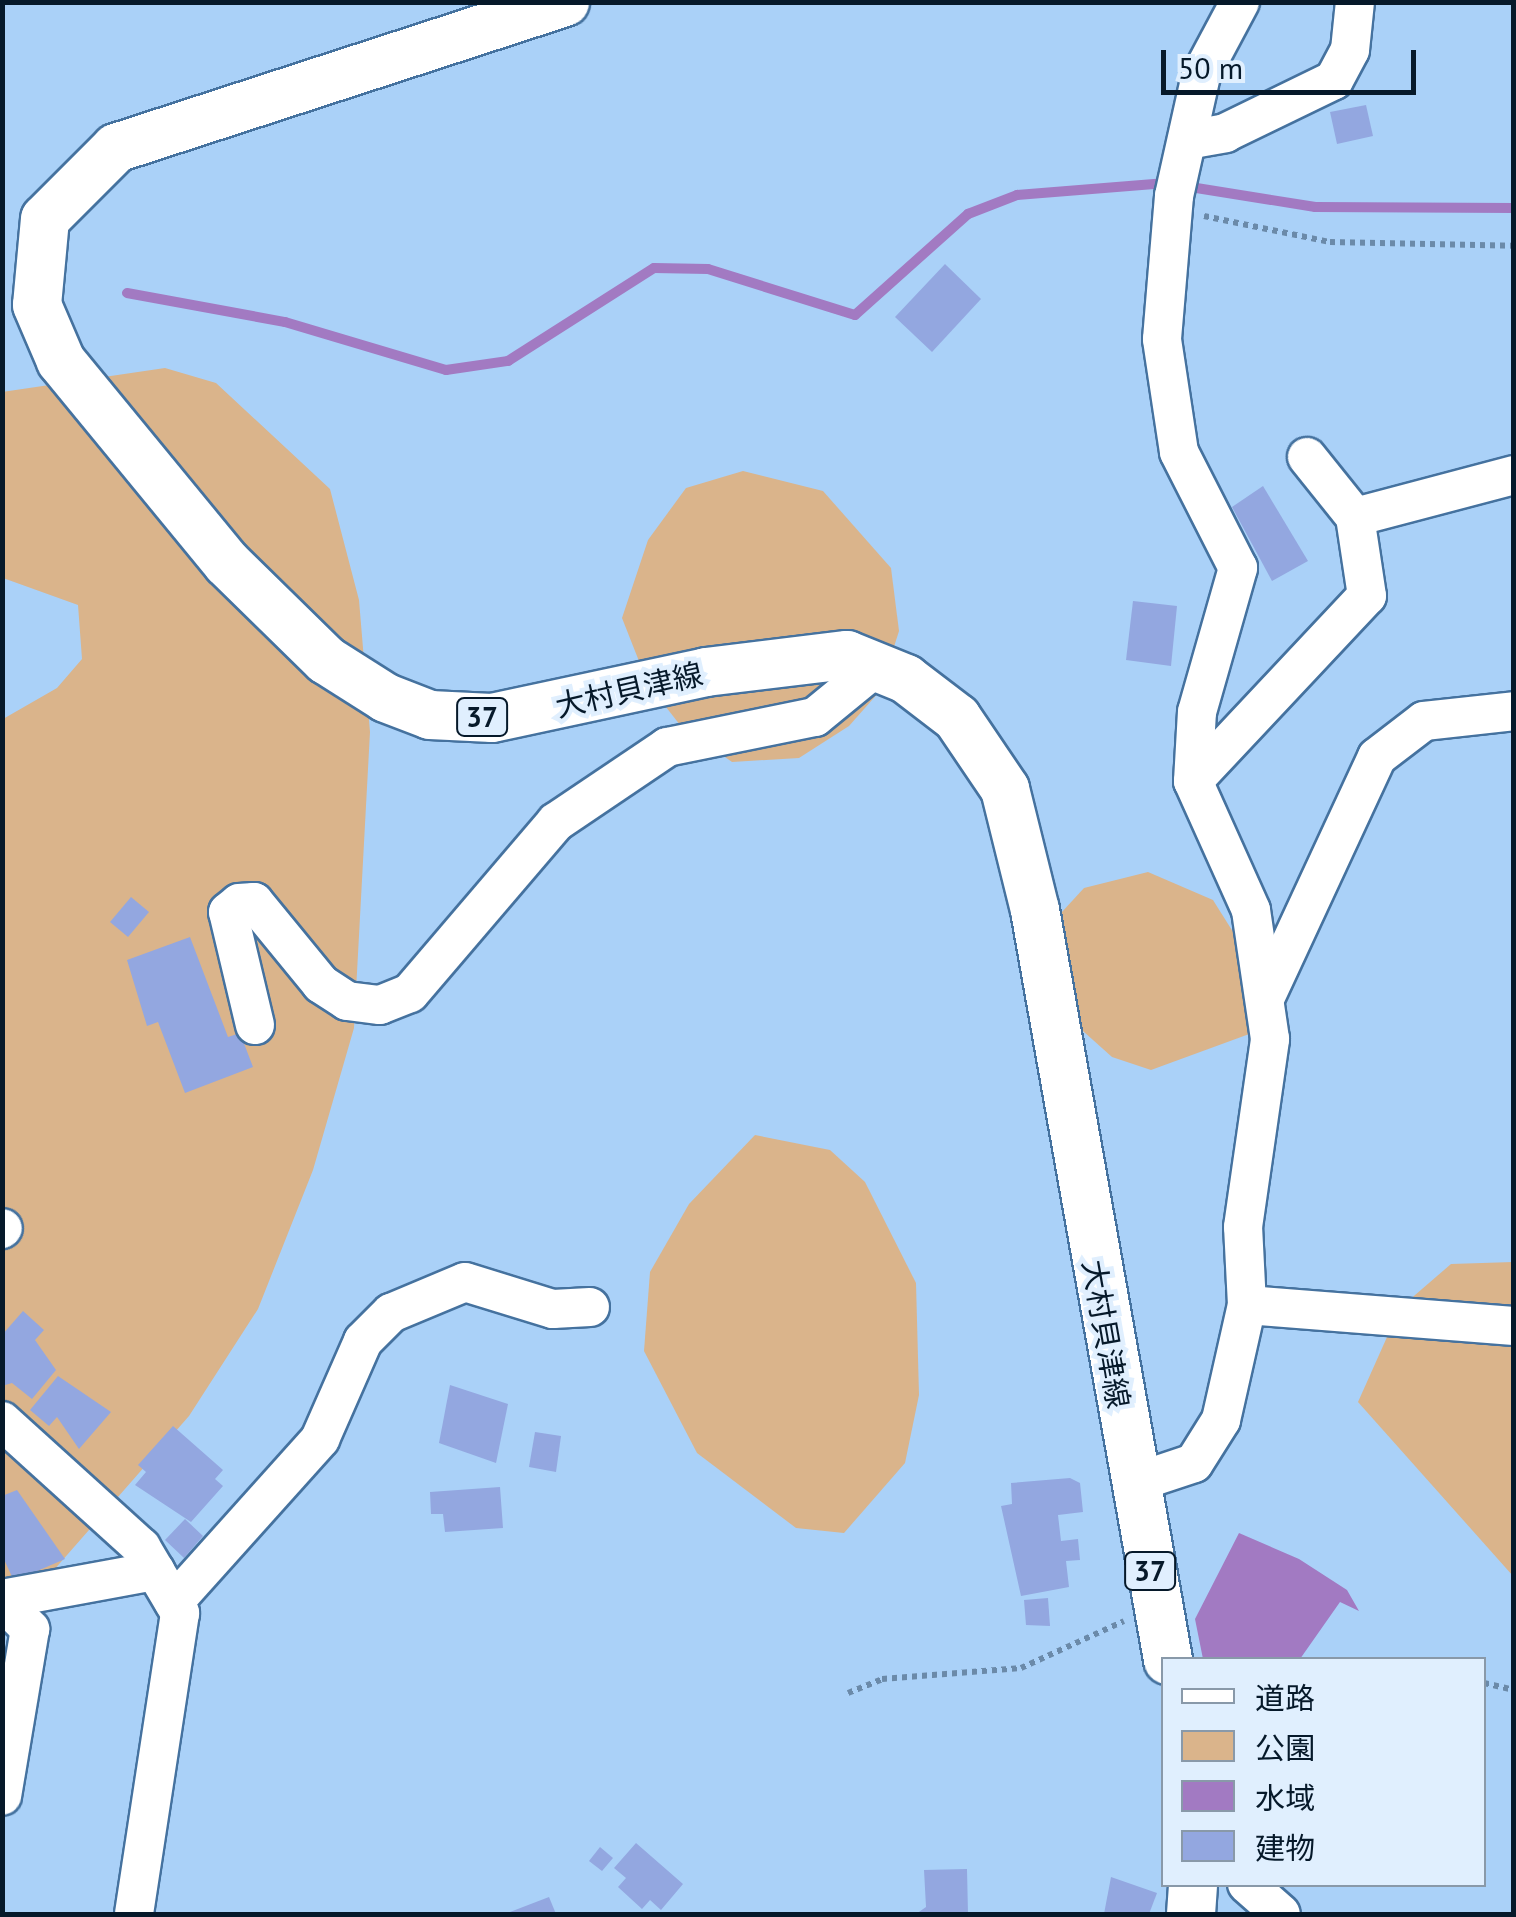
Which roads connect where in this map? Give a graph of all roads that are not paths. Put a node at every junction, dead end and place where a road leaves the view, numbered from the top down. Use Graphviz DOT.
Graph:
graph roads {
  1 [pos="565,2"];
  2 [pos="1240,2"];
  3 [pos="1355,2"];
  4 [pos="1187,145"];
  5 [pos="1308,456"];
  6 [pos="1514,474"];
  7 [pos="1355,517"];
  8 [pos="876,667"];
  9 [pos="1514,710"];
  10 [pos="1193,780"];
  11 [pos="1267,994"];
  12 [pos="255,1025"];
  13 [pos="1247,1305"];
  14 [pos="590,1307"];
  15 [pos="1514,1326"];
  16 [pos="2,1421"];
  17 [pos="1134,1483"];
  18 [pos="164,1586"];
  19 [pos="2,1600"];
  20 [pos="1167,1657"];
  21 [pos="2,1796"];
  22 [pos="1250,1887"];
  23 [pos="134,1914"];
  24 [pos="1282,1914"];
  1 -- 8 [label="main road, 大村貝津線 / 37"];
  2 -- 4 [label="street"];
  3 -- 4 [label="street"];
  4 -- 10 [label="street"];
  5 -- 7 [label="street"];
  6 -- 7 [label="street"];
  7 -- 10 [label="street"];
  8 -- 12 [label="street"];
  8 -- 17 [label="main road, 大村貝津線 / 37"];
  9 -- 11 [label="street"];
  10 -- 11 [label="street"];
  11 -- 13 [label="street"];
  13 -- 15 [label="street"];
  13 -- 17 [label="street"];
  14 -- 18 [label="street"];
  16 -- 18 [label="street"];
  17 -- 20 [label="main road, 大村貝津線 / 37"];
  18 -- 19 [label="street"];
  18 -- 23 [label="street"];
  19 -- 21 [label="street"];
  22 -- 24 [label="street"];
}
